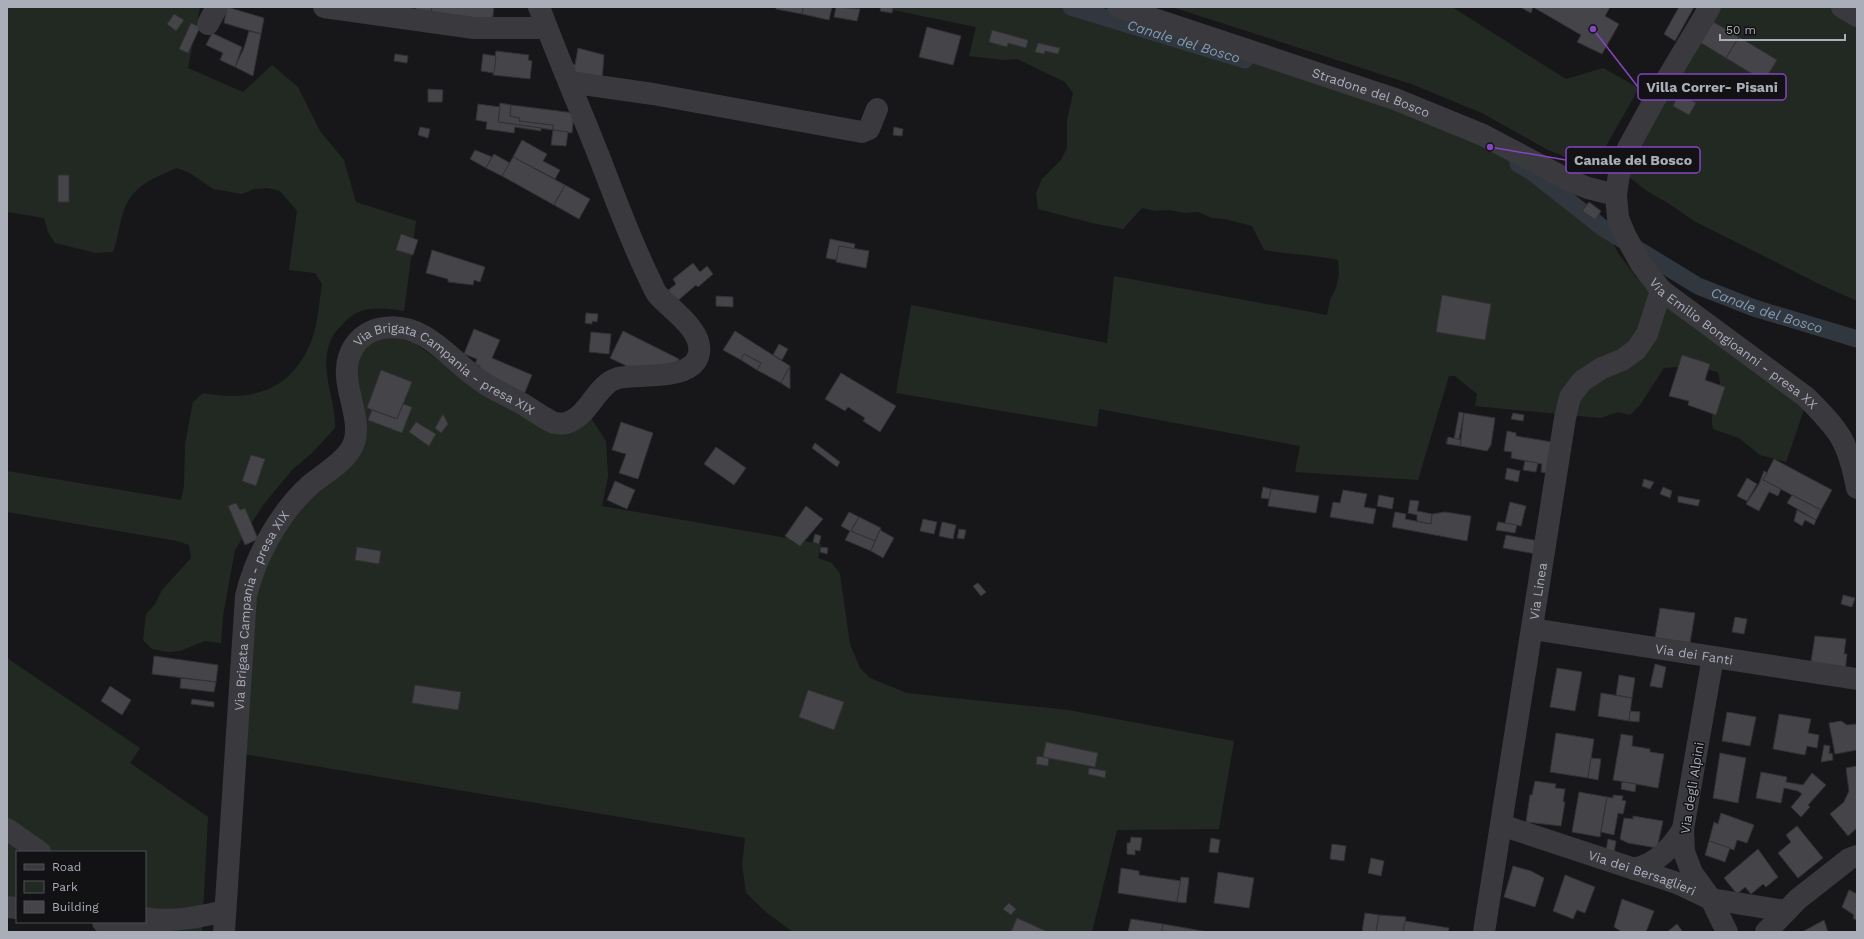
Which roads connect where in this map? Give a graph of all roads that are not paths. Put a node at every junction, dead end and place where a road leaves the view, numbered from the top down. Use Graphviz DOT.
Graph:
graph roads {
  1 [pos="324,7"];
  2 [pos="539,7"];
  3 [pos="1118,7"];
  4 [pos="1710,7"];
  5 [pos="1842,7"];
  6 [pos="1857,16"];
  7 [pos="547,28"];
  8 [pos="570,82"];
  9 [pos="877,108"];
  10 [pos="1616,195"];
  11 [pos="1661,290"];
  12 [pos="1857,488"];
  13 [pos="1532,629"];
  14 [pos="1713,657"];
  15 [pos="1857,679"];
  16 [pos="1501,825"];
  17 [pos="7,829"];
  18 [pos="1684,830"];
  19 [pos="39,851"];
  20 [pos="1857,856"];
  21 [pos="1634,869"];
  22 [pos="1711,899"];
  23 [pos="225,911"];
  24 [pos="1786,911"];
  25 [pos="146,918"];
  26 [pos="109,923"];
  27 [pos="167,932"];
  28 [pos="224,932"];
  29 [pos="1484,932"];
  30 [pos="1727,932"];
  31 [pos="1766,932"];
  1 -- 7 [label="street"];
  2 -- 7 [label="street, Via Brigata Campania - presa XIX"];
  3 -- 10 [label="street, Stradone del Bosco"];
  4 -- 10 [label="street, Via Emilio Bongioanni - presa XX"];
  5 -- 6 [label="street"];
  7 -- 8 [label="street, Via Brigata Campania - presa XIX"];
  8 -- 9 [label="street"];
  8 -- 23 [label="street, Via Brigata Campania - presa XIX"];
  10 -- 11 [label="street, Via Emilio Bongioanni - presa XX"];
  11 -- 12 [label="street, Via Emilio Bongioanni - presa XX"];
  11 -- 13 [label="street, Via Linea"];
  13 -- 14 [label="street, Via dei Fanti"];
  13 -- 16 [label="street, Via Linea"];
  14 -- 15 [label="street, Via dei Fanti"];
  14 -- 18 [label="street, Via degli Alpini"];
  16 -- 21 [label="street, Via dei Bersaglieri"];
  16 -- 29 [label="street, Via Linea"];
  17 -- 19 [label="street"];
  18 -- 21 [label="street"];
  18 -- 22 [label="street, Via degli Alpini"];
  20 -- 24 [label="street"];
  21 -- 22 [label="street, Via dei Bersaglieri"];
  22 -- 24 [label="street, Via dei Bersaglieri"];
  22 -- 30 [label="street, Via degli Alpini"];
  23 -- 25 [label="street"];
  23 -- 28 [label="street, Via Brigata Campania - presa XIX"];
  24 -- 31 [label="street"];
  26 -- 27 [label="street"];
}
